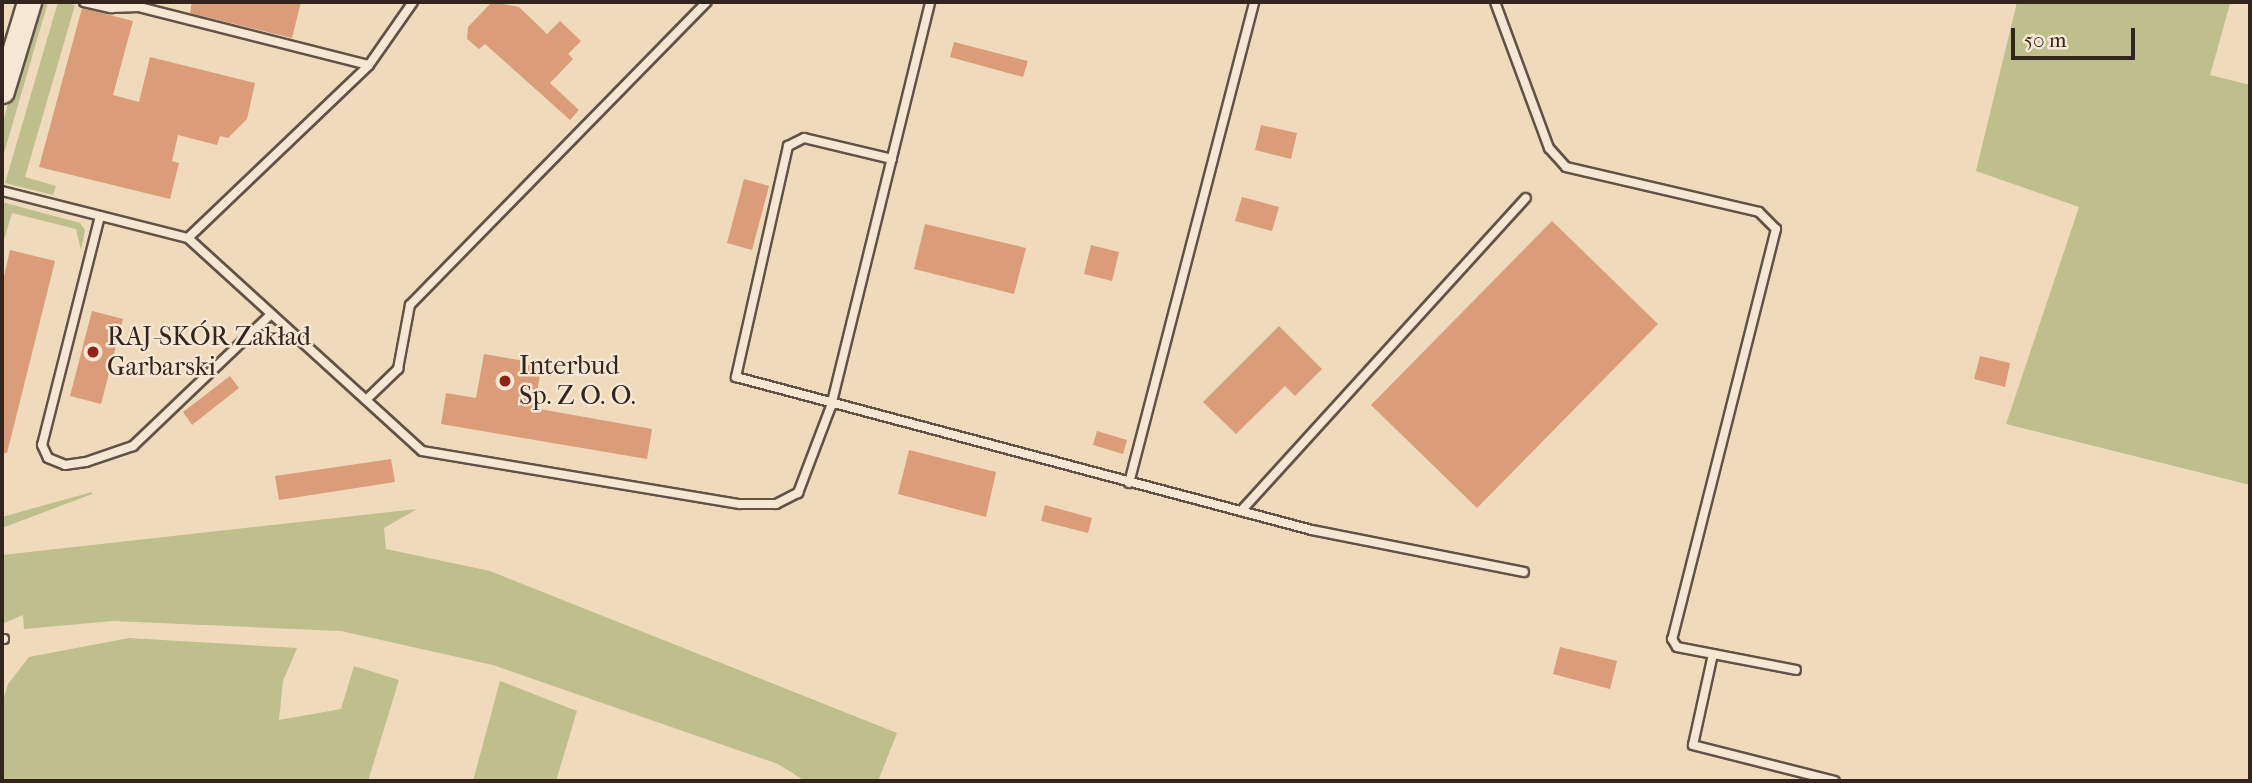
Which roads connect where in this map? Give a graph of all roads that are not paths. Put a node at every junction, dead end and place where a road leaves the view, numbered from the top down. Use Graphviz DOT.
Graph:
graph roads {
  1 [pos="29,2"];
  2 [pos="84,2"];
  3 [pos="413,2"];
  4 [pos="707,2"];
  5 [pos="930,2"];
  6 [pos="1254,2"];
  7 [pos="1495,2"];
  8 [pos="369,65"];
  9 [pos="2,91"];
  10 [pos="892,159"];
  11 [pos="2,191"];
  12 [pos="1526,198"];
  13 [pos="100,216"];
  14 [pos="188,239"];
  15 [pos="271,314"];
  16 [pos="366,400"];
  17 [pos="831,406"];
  18 [pos="1129,482"];
  19 [pos="1241,512"];
  20 [pos="1524,572"];
  21 [pos="1713,654"];
  22 [pos="1796,670"];
  23 [pos="1835,781"];
  1 -- 9 [label="main road"];
  2 -- 8 [label="lane"];
  3 -- 8 [label="lane"];
  4 -- 16 [label="lane"];
  5 -- 10 [label="lane"];
  6 -- 18 [label="lane"];
  7 -- 21 [label="lane"];
  8 -- 14 [label="lane"];
  10 -- 17 [label="lane"];
  10 -- 17 [label="lane"];
  11 -- 13 [label="lane"];
  12 -- 19 [label="lane"];
  13 -- 14 [label="lane"];
  13 -- 15 [label="lane"];
  14 -- 15 [label="lane"];
  15 -- 16 [label="lane"];
  16 -- 17 [label="lane"];
  17 -- 18 [label="lane"];
  18 -- 19 [label="lane"];
  19 -- 20 [label="lane"];
  21 -- 22 [label="lane"];
  21 -- 23 [label="lane"];
}
